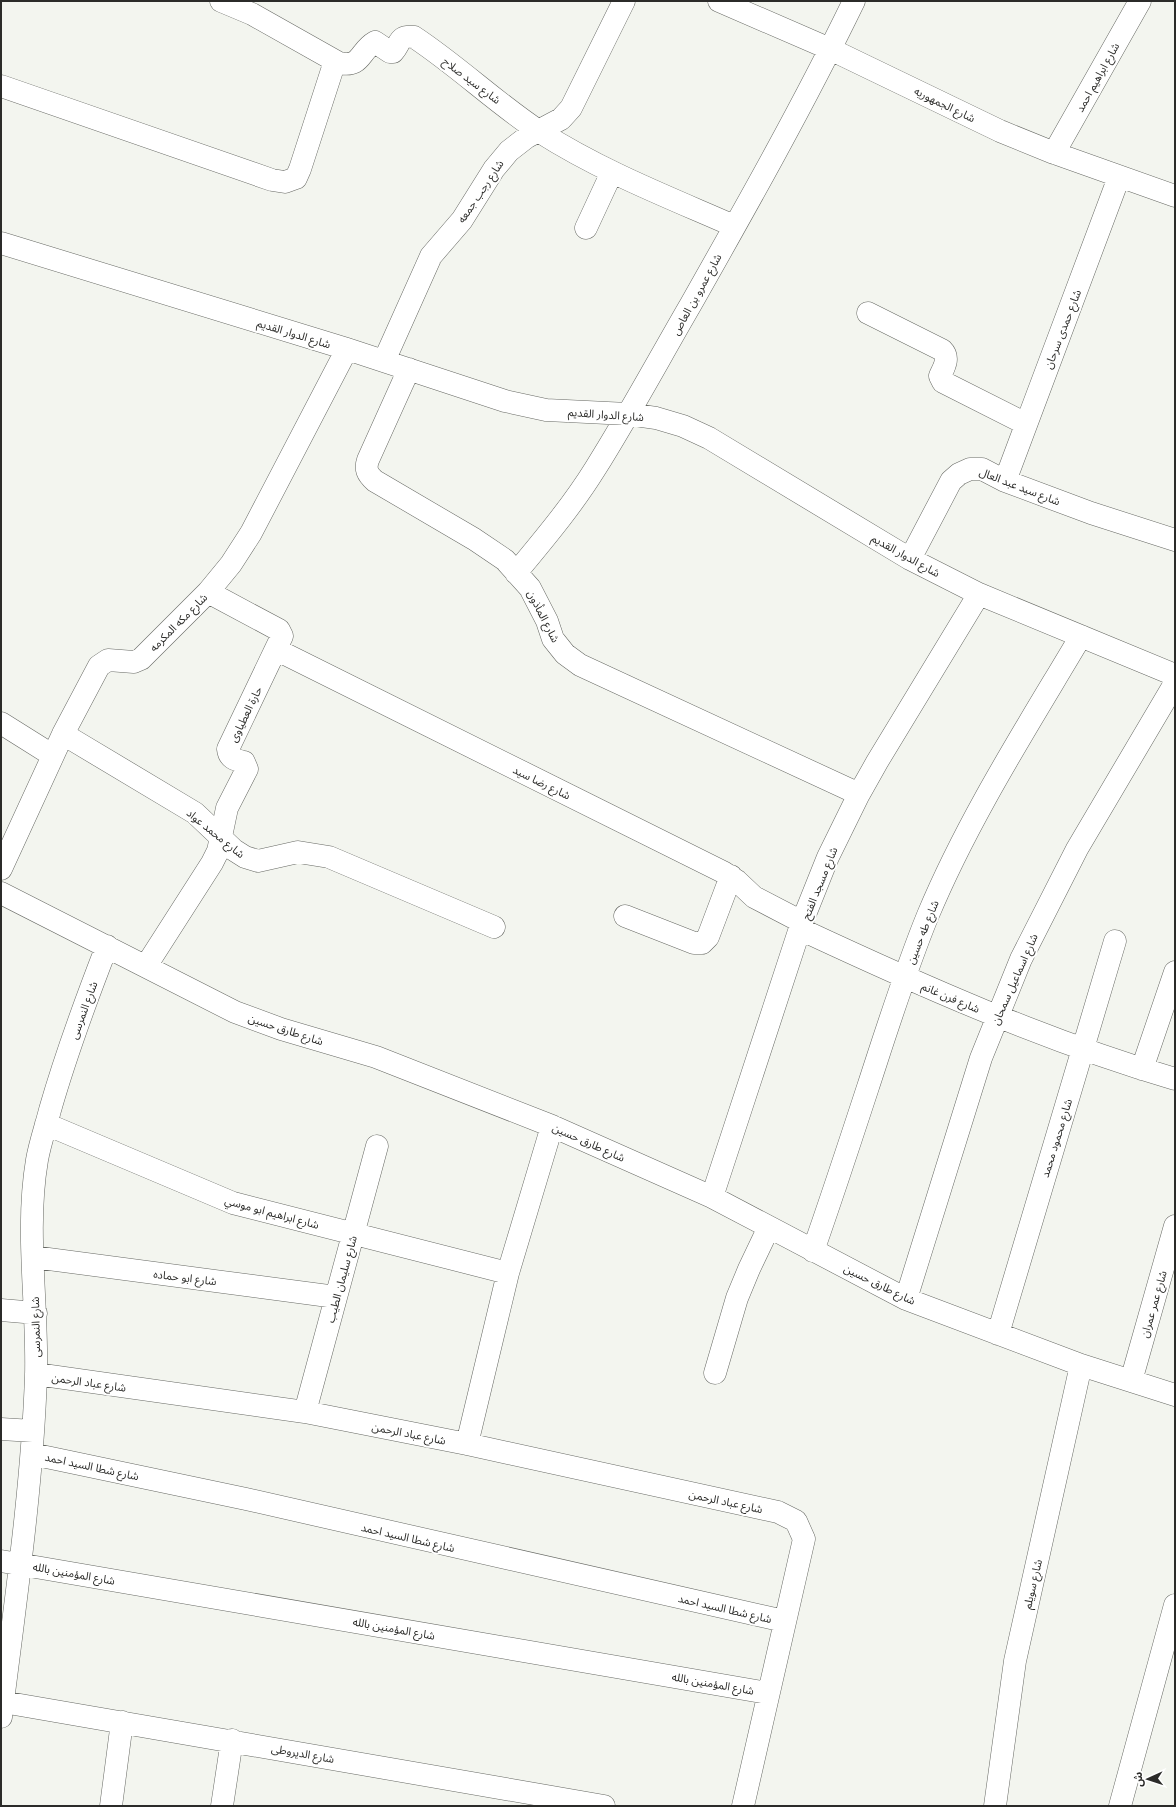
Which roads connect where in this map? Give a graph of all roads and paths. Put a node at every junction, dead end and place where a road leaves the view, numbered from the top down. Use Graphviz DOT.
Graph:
graph roads {
  1 [pos="221,1"];
  2 [pos="624,1"];
  3 [pos="719,1"];
  4 [pos="854,1"];
  5 [pos="1140,1"];
  6 [pos="830,49"];
  7 [pos="335,60"];
  8 [pos="1,86"];
  9 [pos="540,131"];
  10 [pos="1054,154"];
  11 [pos="612,172"];
  12 [pos="1119,178"];
  13 [pos="1175,196"];
  14 [pos="734,226"];
  15 [pos="586,228"];
  16 [pos="1,242"];
  17 [pos="868,313"];
  18 [pos="347,349"];
  19 [pos="384,361"];
  20 [pos="409,369"];
  21 [pos="628,414"];
  22 [pos="1026,424"];
  23 [pos="1005,481"];
  24 [pos="1175,540"];
  25 [pos="910,559"];
  26 [pos="516,573"];
  27 [pos="208,592"];
  28 [pos="980,594"];
  29 [pos="1081,636"];
  30 [pos="277,650"];
  31 [pos="1175,675"];
  32 [pos="1175,683"];
  33 [pos="1,723"];
  34 [pos="62,734"];
  35 [pos="52,755"];
  36 [pos="859,794"];
  37 [pos="221,837"];
  38 [pos="1,869"];
  39 [pos="730,876"];
  40 [pos="1,893"];
  41 [pos="625,916"];
  42 [pos="801,926"];
  43 [pos="494,928"];
  44 [pos="1114,941"];
  45 [pos="107,946"];
  46 [pos="146,966"];
  47 [pos="1175,972"];
  48 [pos="904,978"];
  49 [pos="997,1016"];
  50 [pos="1083,1048"];
  51 [pos="1142,1069"];
  52 [pos="1175,1078"];
  53 [pos="46,1124"];
  54 [pos="552,1126"];
  55 [pos="377,1146"];
  56 [pos="712,1197"];
  57 [pos="1175,1226"];
  58 [pos="769,1227"];
  59 [pos="353,1233"];
  60 [pos="813,1251"];
  61 [pos="33,1257"];
  62 [pos="508,1273"];
  63 [pos="336,1297"];
  64 [pos="906,1298"];
  65 [pos="1,1310"];
  66 [pos="36,1313"];
  67 [pos="998,1334"];
  68 [pos="1080,1365"];
  69 [pos="715,1373"];
  70 [pos="36,1374"];
  71 [pos="1131,1381"];
  72 [pos="1175,1395"];
  73 [pos="305,1412"];
  74 [pos="1,1429"];
  75 [pos="33,1431"];
  76 [pos="468,1444"];
  77 [pos="32,1454"];
  78 [pos="10,1562"];
  79 [pos="1175,1605"];
  80 [pos="784,1621"];
  81 [pos="3,1680"];
  82 [pos="768,1693"];
  83 [pos="2,1709"];
  84 [pos="122,1722"];
  85 [pos="232,1740"];
  86 [pos="111,1806"];
  87 [pos="222,1806"];
  88 [pos="604,1806"];
  89 [pos="743,1806"];
  90 [pos="995,1806"];
  91 [pos="1120,1806"];
  1 -- 7 [label="street, شارع سيد صلاح"];
  2 -- 9 [label="street, شارع رجب جمعه"];
  3 -- 6 [label="street, شارع الجمهوريه"];
  4 -- 6 [label="street, شارع عمرو بن العاص"];
  5 -- 10 [label="street, شارع ابراهيم احمد"];
  6 -- 10 [label="street, شارع الجمهوريه"];
  6 -- 14 [label="street, شارع عمرو بن العاص"];
  7 -- 8 [label="street"];
  7 -- 9 [label="street, شارع سيد صلاح"];
  9 -- 11 [label="street, شارع سيد صلاح"];
  9 -- 19 [label="street, شارع رجب جمعه"];
  10 -- 12 [label="street, شارع الجمهوريه"];
  11 -- 14 [label="street, شارع سيد صلاح"];
  11 -- 15 [label="street"];
  12 -- 13 [label="street, شارع الجمهوريه"];
  12 -- 22 [label="street, شارع حمدى سرحان"];
  14 -- 21 [label="street, شارع عمرو بن العاص"];
  16 -- 18 [label="street, شارع الدوار القديم"];
  17 -- 22 [label="street"];
  18 -- 19 [label="street, شارع الدوار القديم"];
  18 -- 27 [label="street, شارع مكه المكرمه"];
  19 -- 20 [label="street, شارع الدوار القديم"];
  20 -- 21 [label="street, شارع الدوار القديم"];
  20 -- 26 [label="street, شارع المأذون"];
  21 -- 25 [label="street, شارع الدوار القديم"];
  21 -- 26 [label="street, شارع عمرو بن العاص"];
  22 -- 23 [label="street, شارع حمدى سرحان"];
  23 -- 24 [label="street, شارع سيد عبد العال"];
  23 -- 25 [label="street, شارع سيد عبد العال"];
  25 -- 28 [label="street, شارع الدوار القديم"];
  26 -- 36 [label="street, شارع المأذون"];
  27 -- 30 [label="street, حارة العطياوى"];
  27 -- 34 [label="street, شارع مكه المكرمه"];
  28 -- 29 [label="street, شارع الدوار القديم"];
  28 -- 36 [label="street, شارع مسجد الفتح"];
  29 -- 31 [label="street, شارع الدوار القديم"];
  29 -- 48 [label="street, شارع طه حسين"];
  30 -- 37 [label="street, حارة العطياوى"];
  30 -- 39 [label="street, شارع رضا سيد"];
  32 -- 49 [label="street, شارع اسماعيل سمحان"];
  33 -- 35 [label="street"];
  34 -- 35 [label="street, شارع مكه المكرمه"];
  34 -- 37 [label="street, شارع محمد عواد"];
  35 -- 38 [label="street, شارع مكه المكرمه"];
  36 -- 42 [label="street, شارع مسجد الفتح"];
  37 -- 43 [label="street, شارع محمد عواد"];
  37 -- 46 [label="street, حارة العطياوى"];
  39 -- 41 [label="street"];
  39 -- 42 [label="street, شارع رضا سيد"];
  40 -- 45 [label="street, شارع طارق حسين"];
  42 -- 48 [label="street, شارع فرن غانم"];
  42 -- 56 [label="street, شارع مسجد الفتح"];
  44 -- 50 [label="street, شارع محمود محمد"];
  45 -- 46 [label="street, شارع طارق حسين"];
  45 -- 53 [label="street, شارع النمرسى"];
  46 -- 54 [label="street, شارع طارق حسين"];
  47 -- 51 [label="street"];
  48 -- 49 [label="street, شارع فرن غانم"];
  48 -- 60 [label="street, شارع طه حسين"];
  49 -- 50 [label="street, شارع فرن غانم"];
  49 -- 64 [label="street, شارع اسماعيل سمحان"];
  50 -- 51 [label="street, شارع فرن غانم"];
  50 -- 67 [label="street, شارع محمود محمد"];
  51 -- 52 [label="street, شارع فرن غانم"];
  53 -- 59 [label="street, شارع ابراهيم ابو موسي"];
  53 -- 61 [label="street, شارع النمرسى"];
  54 -- 56 [label="street, شارع طارق حسين"];
  54 -- 62 [label="street"];
  55 -- 59 [label="street, شارع سليمان الطيب"];
  56 -- 58 [label="street, شارع طارق حسين"];
  57 -- 71 [label="street, شارع عمر عمران"];
  58 -- 60 [label="street, شارع طارق حسين"];
  58 -- 69 [label="street"];
  59 -- 62 [label="street, شارع ابراهيم ابو موسي"];
  59 -- 63 [label="street, شارع سليمان الطيب"];
  60 -- 64 [label="street, شارع طارق حسين"];
  61 -- 63 [label="street, شارع ابو حماده"];
  61 -- 66 [label="street, شارع النمرسى"];
  62 -- 76 [label="street"];
  63 -- 73 [label="street, شارع سليمان الطيب"];
  64 -- 67 [label="street, شارع طارق حسين"];
  65 -- 66 [label="street"];
  66 -- 70 [label="street, شارع النمرسى"];
  67 -- 68 [label="street, شارع طارق حسين"];
  68 -- 71 [label="street, شارع طارق حسين"];
  68 -- 90 [label="street, شارع سويلم"];
  70 -- 73 [label="street, شارع عباد الرحمن"];
  70 -- 75 [label="street, شارع النمرسى"];
  71 -- 72 [label="street, شارع طارق حسين"];
  73 -- 76 [label="street, شارع عباد الرحمن"];
  74 -- 75 [label="street"];
  75 -- 77 [label="street, شارع النمرسى"];
  76 -- 80 [label="street, شارع عباد الرحمن"];
  77 -- 78 [label="street, شارع النمرسى"];
  77 -- 80 [label="street, شارع شطا السيد احمد"];
  78 -- 81 [label="street, شارع النمرسى"];
  78 -- 82 [label="street, شارع المؤمنين بالله"];
  79 -- 91 [label="street"];
  80 -- 82 [label="street, شارع عباد الرحمن"];
  81 -- 83 [label="street, شارع النمرسى"];
  82 -- 89 [label="street, شارع عباد الرحمن"];
  83 -- 84 [label="street, شارع الديروطى"];
  84 -- 85 [label="street, شارع الديروطى"];
  84 -- 86 [label="street"];
  85 -- 87 [label="street"];
  85 -- 88 [label="street, شارع الديروطى"];
}
